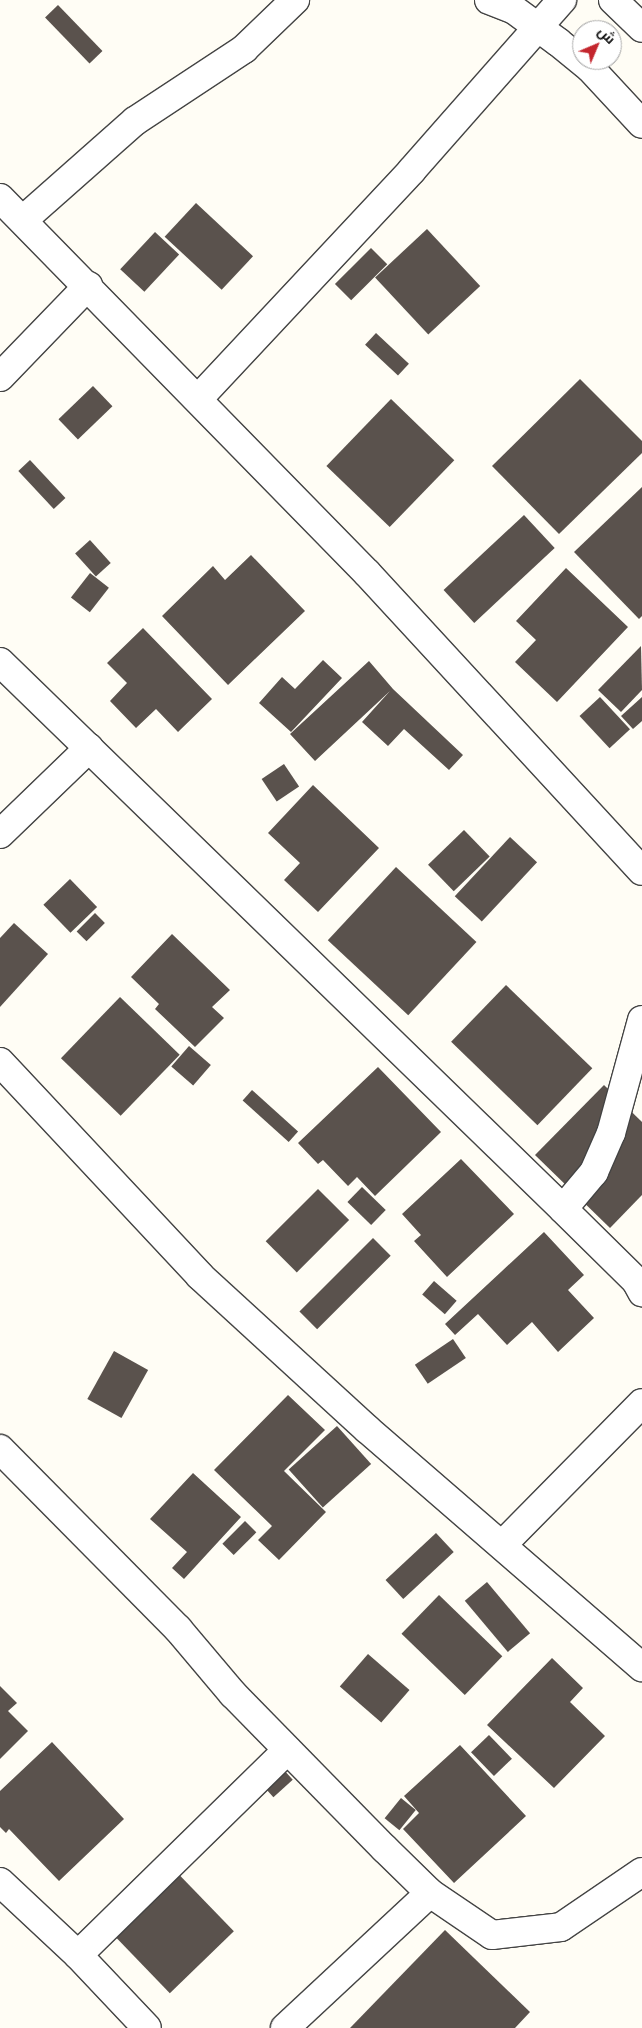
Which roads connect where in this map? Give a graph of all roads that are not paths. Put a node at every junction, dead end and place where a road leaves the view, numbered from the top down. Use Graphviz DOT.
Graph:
graph roads {
  1 [pos="295,0"];
  2 [pos="489,0"];
  3 [pos="562,0"];
  4 [pos="613,0"];
  5 [pos="539,27"];
  6 [pos="642,28"];
  7 [pos="642,124"];
  8 [pos="0,198"];
  9 [pos="22,220"];
  10 [pos="88,286"];
  11 [pos="0,377"];
  12 [pos="198,399"];
  13 [pos="0,662"];
  14 [pos="89,748"];
  15 [pos="0,834"];
  16 [pos="642,872"];
  17 [pos="642,1020"];
  18 [pos="0,1062"];
  19 [pos="563,1209"];
  20 [pos="642,1292"];
  21 [pos="642,1403"];
  22 [pos="0,1449"];
  23 [pos="502,1545"];
  24 [pos="642,1667"];
  25 [pos="287,1750"];
  26 [pos="642,1872"];
  27 [pos="0,1882"];
  28 [pos="430,1893"];
  29 [pos="78,1955"];
  30 [pos="147,2028"];
  31 [pos="285,2028"];
  1 -- 9 [label="street"];
  2 -- 5 [label="street"];
  3 -- 5 [label="street"];
  4 -- 6 [label="street"];
  5 -- 7 [label="street"];
  5 -- 12 [label="street"];
  8 -- 9 [label="street"];
  9 -- 10 [label="street"];
  10 -- 11 [label="street"];
  10 -- 12 [label="street"];
  12 -- 16 [label="street"];
  13 -- 14 [label="street"];
  14 -- 15 [label="street"];
  14 -- 19 [label="street"];
  17 -- 19 [label="street"];
  18 -- 23 [label="street"];
  19 -- 20 [label="street"];
  21 -- 23 [label="street"];
  22 -- 25 [label="street"];
  23 -- 24 [label="street"];
  25 -- 28 [label="street"];
  25 -- 29 [label="street"];
  26 -- 28 [label="street"];
  27 -- 29 [label="street"];
  28 -- 31 [label="street"];
  29 -- 30 [label="street"];
}
